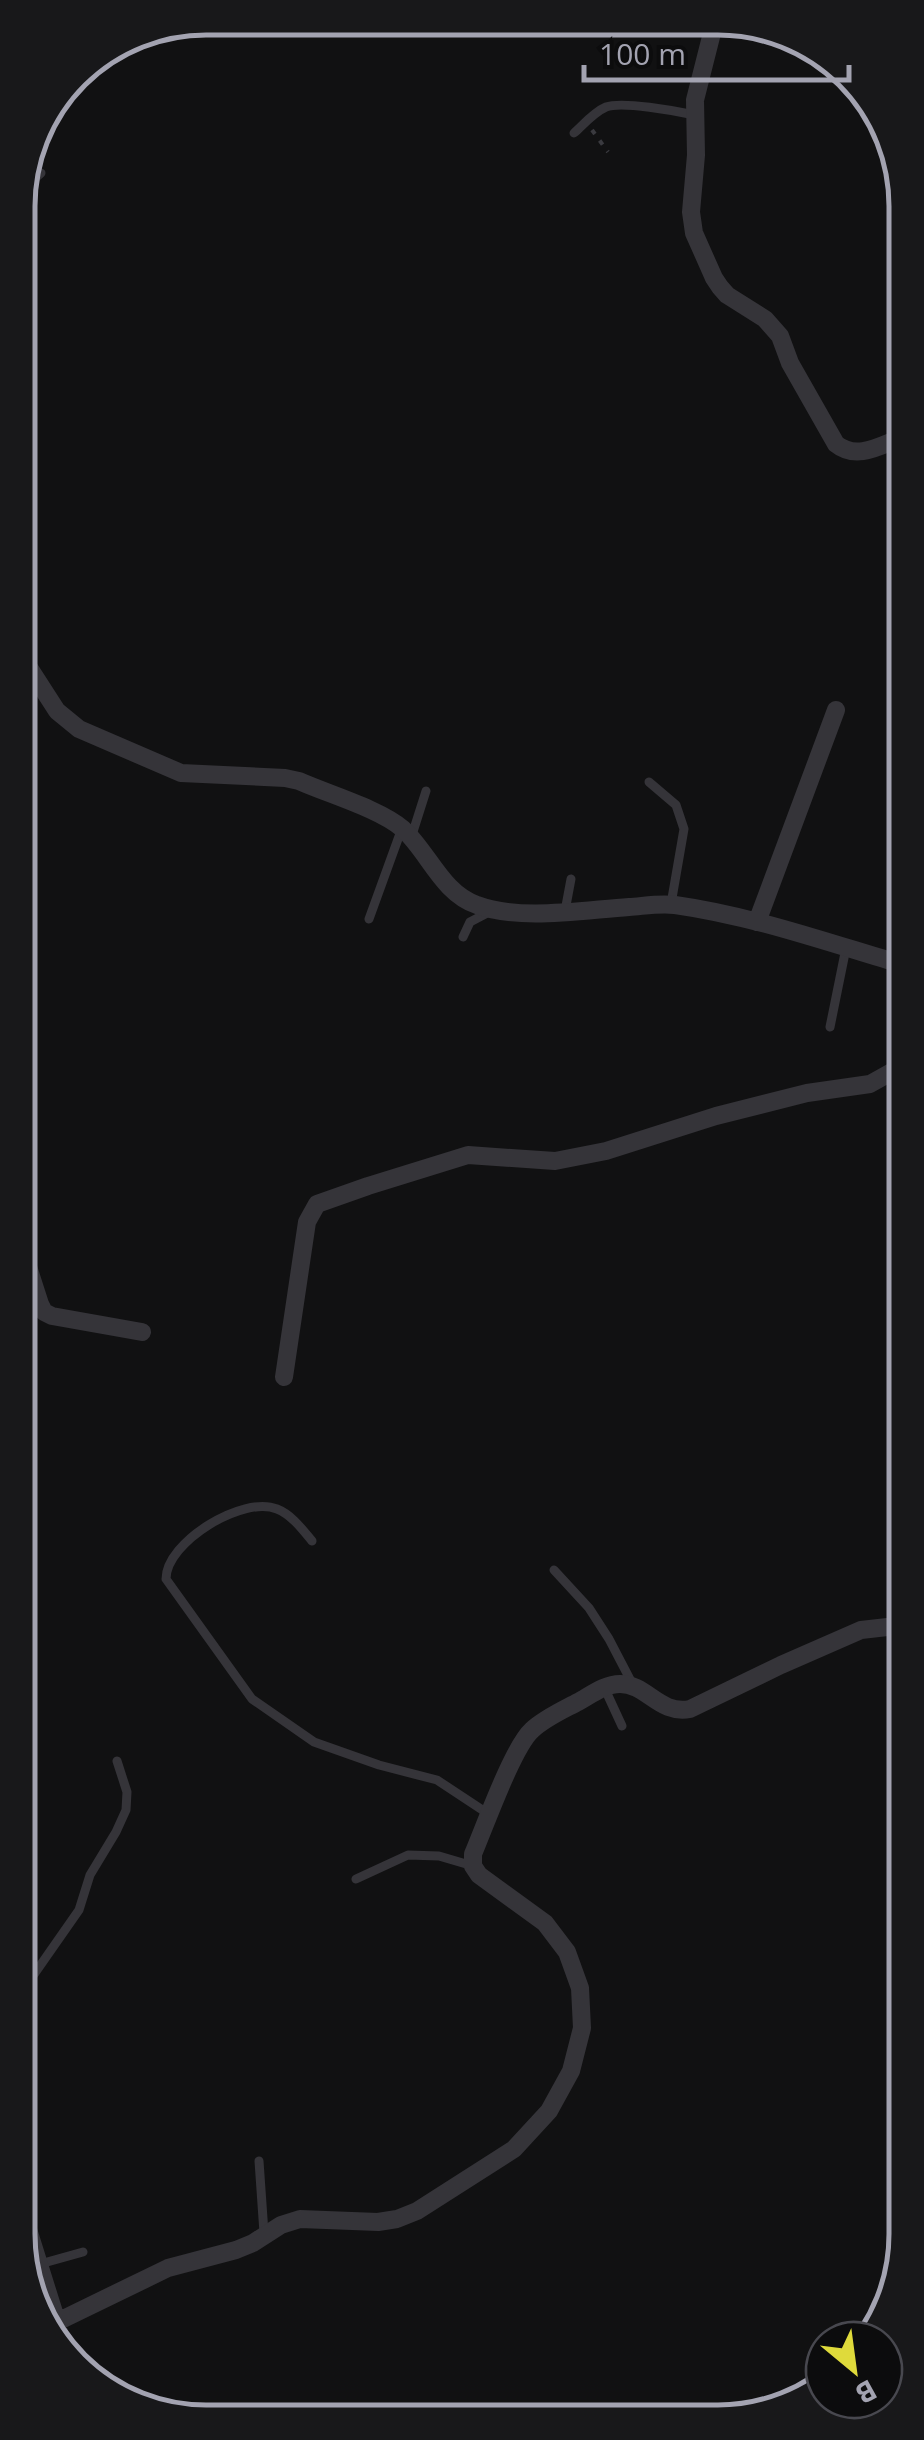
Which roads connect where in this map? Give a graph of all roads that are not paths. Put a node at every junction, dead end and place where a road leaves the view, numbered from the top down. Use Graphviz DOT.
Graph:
graph roads {
  1 [pos="710,35"];
  2 [pos="695,115"];
  3 [pos="574,133"];
  4 [pos="41,173"];
  5 [pos="39,175"];
  6 [pos="889,442"];
  7 [pos="35,685"];
  8 [pos="836,710"];
  9 [pos="649,782"];
  10 [pos="426,792"];
  11 [pos="406,833"];
  12 [pos="571,880"];
  13 [pos="671,904"];
  14 [pos="493,910"];
  15 [pos="566,911"];
  16 [pos="369,919"];
  17 [pos="757,922"];
  18 [pos="463,937"];
  19 [pos="846,948"];
  20 [pos="889,961"];
  21 [pos="830,1027"];
  22 [pos="889,1074"];
  23 [pos="35,1288"];
  24 [pos="142,1332"];
  25 [pos="284,1377"];
  26 [pos="312,1542"];
  27 [pos="554,1570"];
  28 [pos="889,1626"];
  29 [pos="604,1687"];
  30 [pos="634,1687"];
  31 [pos="622,1726"];
  32 [pos="117,1761"];
  33 [pos="490,1815"];
  34 [pos="473,1866"];
  35 [pos="356,1879"];
  36 [pos="35,1973"];
  37 [pos="260,2161"];
  38 [pos="265,2236"];
  39 [pos="83,2252"];
  40 [pos="38,2263"];
  41 [pos="59,2321"];
  1 -- 2 [label="street"];
  2 -- 3 [label="lane"];
  2 -- 6 [label="street"];
  4 -- 5 [label="lane"];
  7 -- 11 [label="street"];
  8 -- 17 [label="street"];
  9 -- 13 [label="lane"];
  10 -- 11 [label="lane"];
  11 -- 14 [label="street"];
  11 -- 16 [label="lane"];
  12 -- 15 [label="lane"];
  13 -- 15 [label="street"];
  13 -- 17 [label="street"];
  14 -- 15 [label="street"];
  14 -- 18 [label="lane"];
  17 -- 19 [label="street"];
  19 -- 20 [label="street"];
  19 -- 21 [label="lane"];
  22 -- 25 [label="street"];
  23 -- 24 [label="street"];
  26 -- 33 [label="lane"];
  27 -- 30 [label="lane"];
  28 -- 30 [label="street"];
  29 -- 30 [label="street"];
  29 -- 31 [label="lane"];
  29 -- 33 [label="street"];
  32 -- 36 [label="lane"];
  33 -- 34 [label="street"];
  34 -- 35 [label="lane"];
  34 -- 38 [label="street"];
  37 -- 38 [label="lane"];
  38 -- 41 [label="street"];
  39 -- 40 [label="lane"];
}
